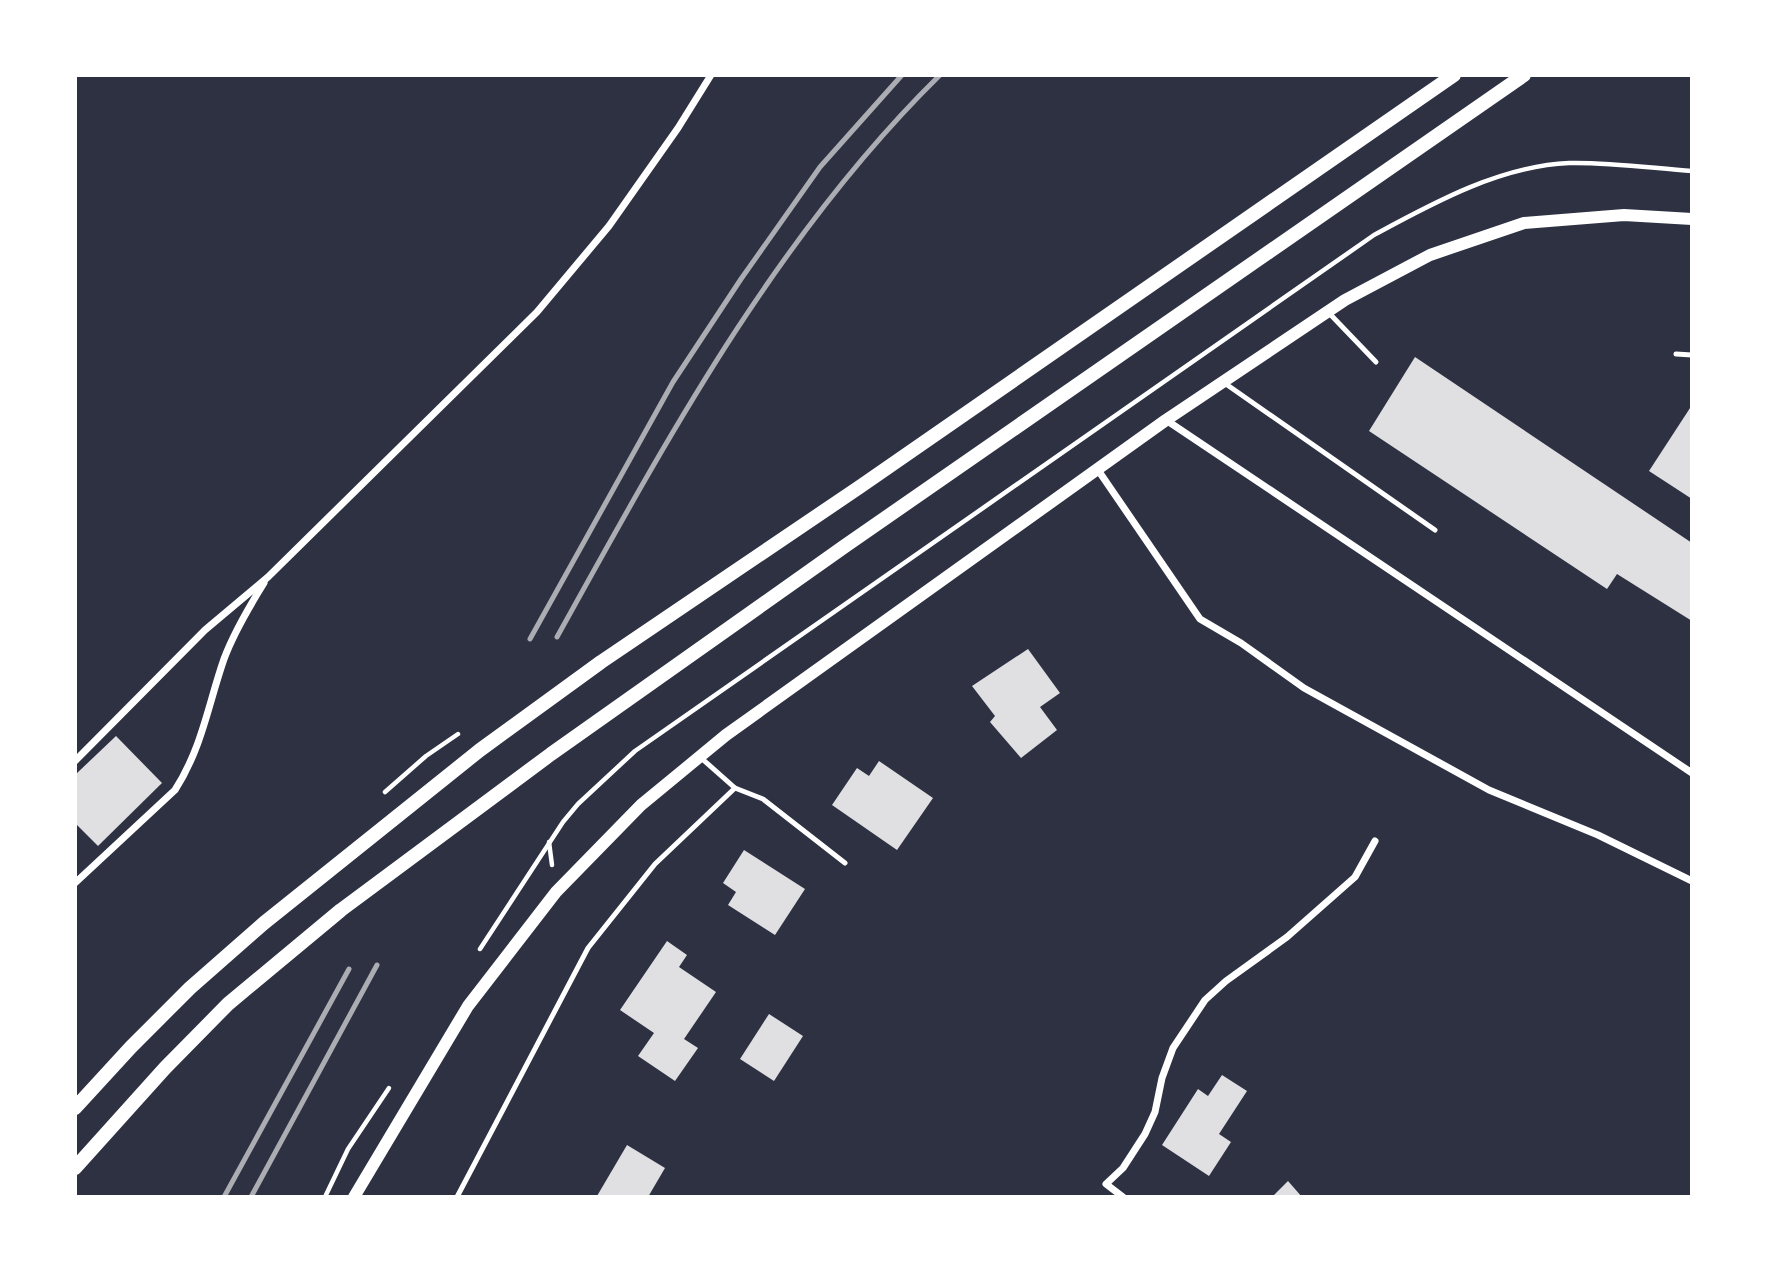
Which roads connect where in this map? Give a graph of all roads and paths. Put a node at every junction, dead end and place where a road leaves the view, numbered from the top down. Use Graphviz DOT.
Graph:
graph roads {
  1 [pos="712,75"];
  2 [pos="1454,75"];
  3 [pos="1524,75"];
  4 [pos="1692,219"];
  5 [pos="1328,312"];
  6 [pos="1676,354"];
  7 [pos="1692,355"];
  8 [pos="1377,362"];
  9 [pos="1223,382"];
  10 [pos="1166,420"];
  11 [pos="1098,470"];
  12 [pos="1435,530"];
  13 [pos="268,577"];
  14 [pos="700,757"];
  15 [pos="75,761"];
  16 [pos="1692,772"];
  17 [pos="735,788"];
  18 [pos="1375,841"];
  19 [pos="845,863"];
  20 [pos="1692,881"];
  21 [pos="75,883"];
  22 [pos="75,1108"];
  23 [pos="75,1168"];
  24 [pos="354,1197"];
  25 [pos="457,1197"];
  26 [pos="1124,1197"];
  1 -- 13 [label="street"];
  2 -- 22 [label="main road"];
  3 -- 23 [label="main road"];
  4 -- 5 [label="street"];
  5 -- 8 [label="lane"];
  5 -- 9 [label="street"];
  6 -- 7 [label="lane"];
  9 -- 10 [label="street"];
  9 -- 12 [label="lane"];
  10 -- 11 [label="street"];
  10 -- 16 [label="street"];
  11 -- 14 [label="street"];
  11 -- 20 [label="street"];
  13 -- 15 [label="street"];
  13 -- 21 [label="street"];
  14 -- 17 [label="lane"];
  14 -- 24 [label="street"];
  17 -- 19 [label="lane"];
  17 -- 25 [label="lane"];
  18 -- 26 [label="street"];
}
